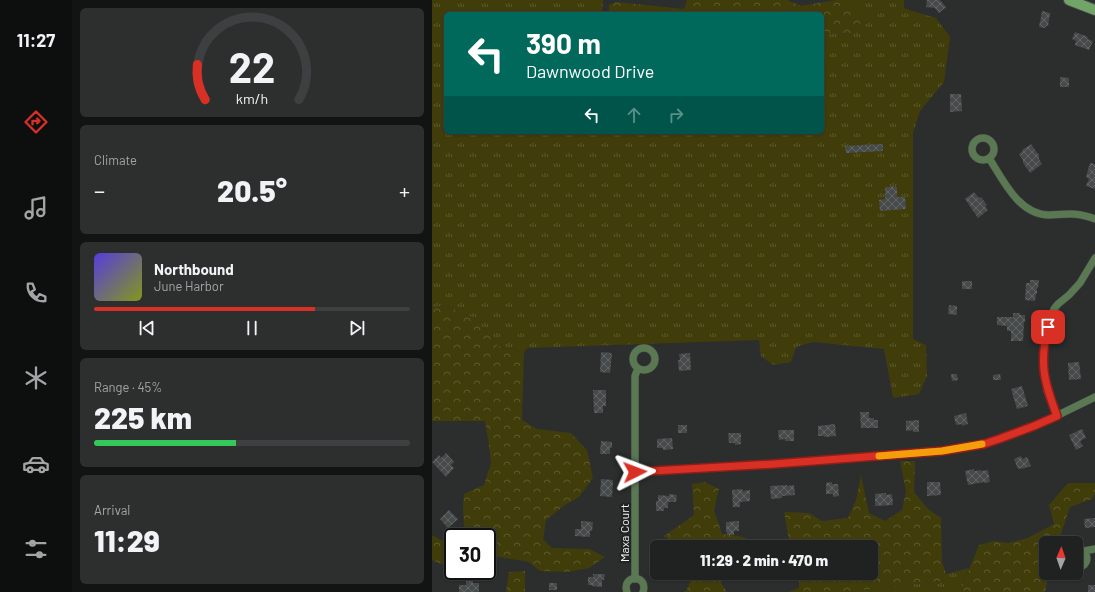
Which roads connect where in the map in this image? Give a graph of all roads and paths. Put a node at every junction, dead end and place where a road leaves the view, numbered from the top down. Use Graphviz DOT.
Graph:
graph roads {
  1 [pos="1069,0"];
  2 [pos="1095,10"];
  3 [pos="989,158"];
  4 [pos="1095,219"];
  5 [pos="1095,258"];
  6 [pos="638,368"];
  7 [pos="1095,397"];
  8 [pos="1057,416"];
  9 [pos="635,472"];
  10 [pos="1095,549"];
  11 [pos="1084,551"];
  12 [pos="1083,566"];
  13 [pos="635,578"];
  14 [pos="627,592"];
  15 [pos="643,592"];
  1 -- 2 [label="main road"];
  3 -- 4 [label="street"];
  5 -- 8 [label="street"];
  6 -- 9 [label="street, Maxa Court"];
  7 -- 8 [label="street"];
  8 -- 9 [label="street"];
  9 -- 13 [label="street, Maxa Court"];
  10 -- 11 [label="street"];
  11 -- 12 [label="street"];
  13 -- 14 [label="street, Maxa Court"];
  13 -- 15 [label="street, Maxa Court"];
}
